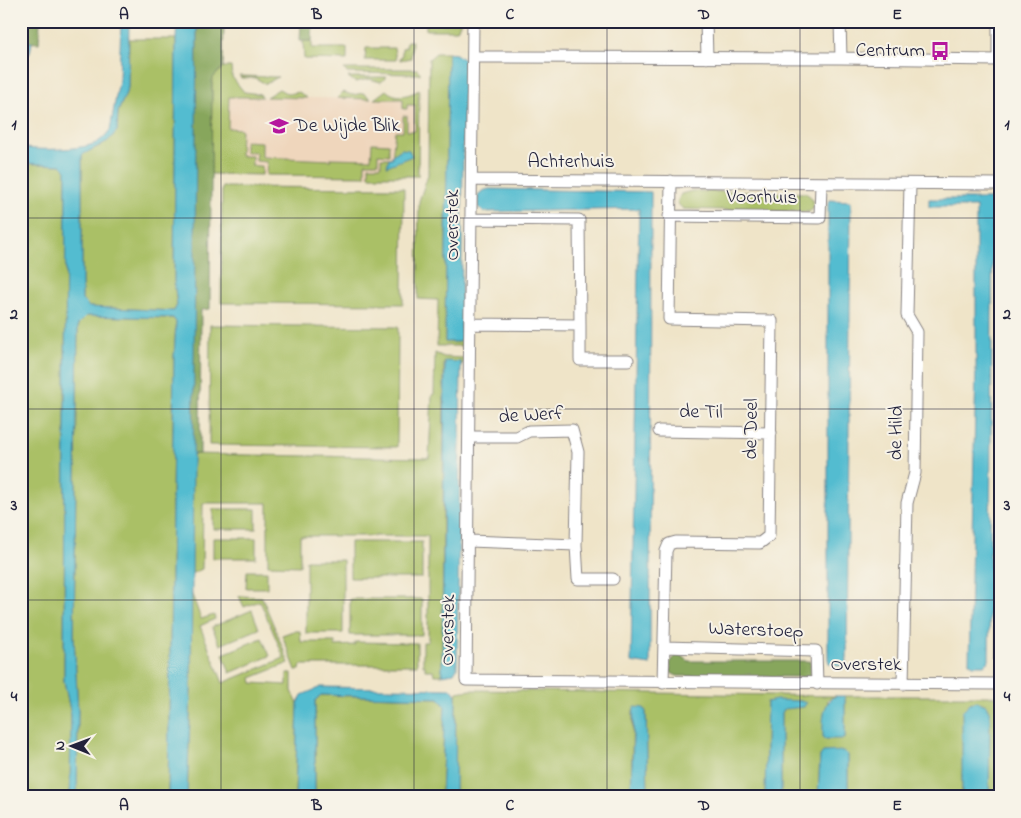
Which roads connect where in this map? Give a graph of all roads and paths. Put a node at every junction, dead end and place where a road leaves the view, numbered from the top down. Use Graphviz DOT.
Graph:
graph roads {
  1 [pos="473,21"];
  2 [pos="706,21"];
  3 [pos="840,21"];
  4 [pos="998,21"];
  5 [pos="473,58"];
  6 [pos="707,58"];
  7 [pos="841,58"];
  8 [pos="999,60"];
  9 [pos="472,180"];
  10 [pos="670,181"];
  11 [pos="821,184"];
  12 [pos="910,184"];
  13 [pos="1000,184"];
  14 [pos="669,216"];
  15 [pos="472,219"];
  16 [pos="471,324"];
  17 [pos="580,325"];
  18 [pos="628,360"];
  19 [pos="659,431"];
  20 [pos="771,433"];
  21 [pos="469,437"];
  22 [pos="469,541"];
  23 [pos="576,545"];
  24 [pos="613,579"];
  25 [pos="1000,628"];
  26 [pos="664,647"];
  27 [pos="663,683"];
  28 [pos="817,684"];
  29 [pos="903,684"];
  1 -- 5 [label="street, Overstek"];
  2 -- 6 [label="street"];
  3 -- 7 [label="street"];
  4 -- 8 [label="street"];
  5 -- 6 [label="street"];
  5 -- 9 [label="street, Overstek"];
  6 -- 7 [label="street"];
  7 -- 8 [label="street"];
  9 -- 10 [label="street, Achterhuis"];
  9 -- 15 [label="street, Overstek"];
  10 -- 11 [label="street, Voorhuis"];
  10 -- 14 [label="street, de Deel"];
  11 -- 12 [label="street, Voorhuis"];
  11 -- 14 [label="street, Voorhuis"];
  12 -- 13 [label="street, Voorhuis"];
  12 -- 29 [label="street, de Hild"];
  14 -- 20 [label="street, de Deel"];
  15 -- 16 [label="street, Overstek"];
  15 -- 17 [label="street"];
  16 -- 17 [label="street"];
  16 -- 21 [label="street, Overstek"];
  17 -- 18 [label="street"];
  19 -- 20 [label="street, de Til"];
  20 -- 26 [label="street, de Deel"];
  21 -- 22 [label="street, Overstek"];
  21 -- 23 [label="street, de Werf"];
  22 -- 23 [label="street"];
  22 -- 27 [label="street, Overstek"];
  23 -- 24 [label="street, de Werf"];
  25 -- 29 [label="street, Overstek"];
  26 -- 27 [label="street, de Deel"];
  26 -- 28 [label="street, Waterstoep"];
  27 -- 28 [label="street, Overstek"];
  28 -- 29 [label="street, Overstek"];
}
